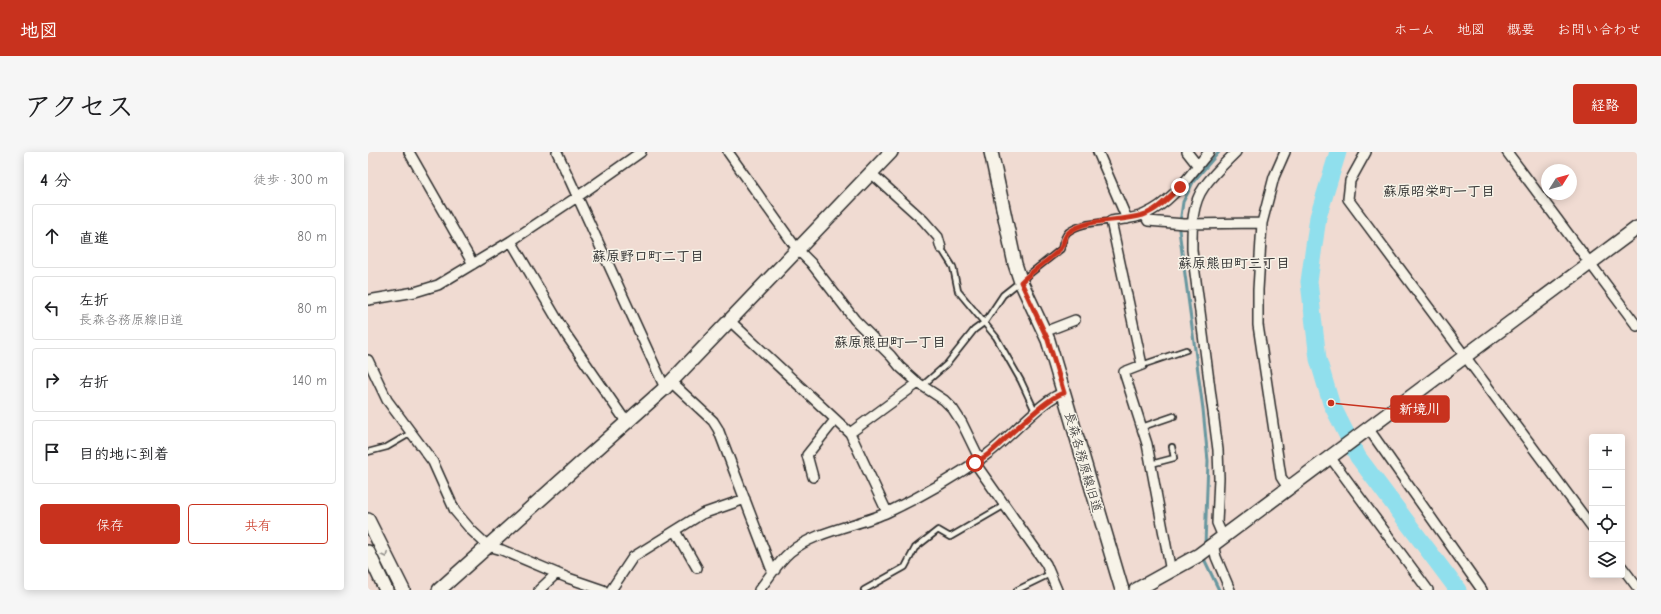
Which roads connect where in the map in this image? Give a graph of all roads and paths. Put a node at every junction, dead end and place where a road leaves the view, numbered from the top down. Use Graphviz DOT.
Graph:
graph roads {
  1 [pos="409,152"];
  2 [pos="557,152"];
  3 [pos="641,152"];
  4 [pos="728,152"];
  5 [pos="891,152"];
  6 [pos="991,152"];
  7 [pos="1098,152"];
  8 [pos="1187,152"];
  9 [pos="1209,152"];
  10 [pos="1236,152"];
  11 [pos="1284,152"];
  12 [pos="1366,152"];
  13 [pos="1507,152"];
  14 [pos="1198,166"];
  15 [pos="871,172"];
  16 [pos="577,197"];
  17 [pos="1145,214"];
  18 [pos="1127,219"];
  19 [pos="1111,221"];
  20 [pos="1262,223"];
  21 [pos="1188,224"];
  22 [pos="1637,228"];
  23 [pos="511,241"];
  24 [pos="941,248"];
  25 [pos="797,249"];
  26 [pos="473,264"];
  27 [pos="1590,264"];
  28 [pos="1021,282"];
  29 [pos="368,298"];
  30 [pos="1075,320"];
  31 [pos="730,321"];
  32 [pos="985,322"];
  33 [pos="1637,326"];
  34 [pos="1044,332"];
  35 [pos="1186,350"];
  36 [pos="1465,356"];
  37 [pos="368,360"];
  38 [pos="1142,365"];
  39 [pos="920,384"];
  40 [pos="668,385"];
  41 [pos="1064,393"];
  42 [pos="1036,412"];
  43 [pos="1174,416"];
  44 [pos="835,420"];
  45 [pos="627,423"];
  46 [pos="1142,427"];
  47 [pos="1365,430"];
  48 [pos="411,433"];
  49 [pos="850,433"];
  50 [pos="1172,447"];
  51 [pos="368,452"];
  52 [pos="1333,454"];
  53 [pos="977,462"];
  54 [pos="1151,464"];
  55 [pos="813,477"];
  56 [pos="1288,488"];
  57 [pos="745,499"];
  58 [pos="1004,505"];
  59 [pos="887,512"];
  60 [pos="368,520"];
  61 [pos="1589,523"];
  62 [pos="676,531"];
  63 [pos="1216,542"];
  64 [pos="488,546"];
  65 [pos="368,552"];
  66 [pos="697,568"];
  67 [pos="775,570"];
  68 [pos="1625,571"];
  69 [pos="1171,572"];
  70 [pos="557,573"];
  71 [pos="1050,574"];
  72 [pos="1637,588"];
  73 [pos="386,590"];
  74 [pos="403,590"];
  75 [pos="439,590"];
  76 [pos="539,590"];
  77 [pos="603,590"];
  78 [pos="612,590"];
  79 [pos="759,590"];
  80 [pos="864,590"];
  81 [pos="1017,590"];
  82 [pos="1057,590"];
  83 [pos="1122,590"];
  84 [pos="1136,590"];
  85 [pos="1230,590"];
  86 [pos="1428,590"];
  87 [pos="1482,590"];
  1 -- 26 [label="street"];
  2 -- 16 [label="street"];
  3 -- 16 [label="street"];
  4 -- 25 [label="street"];
  5 -- 15 [label="street"];
  6 -- 28 [label="street, 長森各務原線旧道"];
  7 -- 18 [label="street"];
  8 -- 14 [label="street"];
  9 -- 14 [label="street"];
  10 -- 21 [label="street"];
  11 -- 20 [label="street"];
  12 -- 36 [label="street"];
  13 -- 27 [label="street"];
  14 -- 17 [label="street"];
  15 -- 24 [label="street"];
  15 -- 25 [label="street"];
  16 -- 23 [label="street"];
  16 -- 40 [label="street"];
  17 -- 18 [label="street"];
  17 -- 21 [label="street"];
  18 -- 19 [label="street"];
  19 -- 28 [label="lane"];
  19 -- 38 [label="street"];
  20 -- 21 [label="street"];
  20 -- 56 [label="street"];
  21 -- 63 [label="street"];
  22 -- 27 [label="street"];
  23 -- 26 [label="street"];
  23 -- 45 [label="street"];
  24 -- 32 [label="lane"];
  25 -- 31 [label="street"];
  25 -- 39 [label="street"];
  26 -- 29 [label="street"];
  27 -- 33 [label="street"];
  27 -- 36 [label="street"];
  28 -- 32 [label="lane"];
  28 -- 34 [label="street, 長森各務原線旧道"];
  30 -- 34 [label="street"];
  31 -- 40 [label="street"];
  31 -- 44 [label="street"];
  32 -- 39 [label="lane"];
  32 -- 42 [label="lane"];
  34 -- 41 [label="street, 長森各務原線旧道"];
  35 -- 38 [label="lane"];
  36 -- 47 [label="street"];
  36 -- 61 [label="street"];
  37 -- 48 [label="street"];
  38 -- 46 [label="street"];
  39 -- 49 [label="street"];
  39 -- 53 [label="street"];
  40 -- 45 [label="street"];
  40 -- 57 [label="street"];
  41 -- 42 [label="street"];
  41 -- 83 [label="street, 長森各務原線旧道"];
  42 -- 53 [label="street"];
  43 -- 46 [label="lane"];
  44 -- 49 [label="street"];
  44 -- 55 [label="street"];
  45 -- 64 [label="street"];
  46 -- 54 [label="street"];
  47 -- 52 [label="street"];
  47 -- 87 [label="street"];
  48 -- 51 [label="lane"];
  48 -- 64 [label="street"];
  49 -- 59 [label="street"];
  50 -- 54 [label="lane"];
  52 -- 56 [label="street"];
  52 -- 86 [label="street"];
  53 -- 58 [label="street"];
  53 -- 59 [label="street"];
  54 -- 69 [label="street"];
  56 -- 63 [label="street"];
  57 -- 62 [label="street"];
  57 -- 67 [label="street"];
  58 -- 71 [label="street"];
  58 -- 80 [label="lane"];
  59 -- 67 [label="street"];
  60 -- 74 [label="street, one-way"];
  62 -- 66 [label="street"];
  62 -- 78 [label="street"];
  63 -- 69 [label="street"];
  63 -- 85 [label="street"];
  64 -- 70 [label="street"];
  64 -- 75 [label="street"];
  65 -- 73 [label="street"];
  67 -- 79 [label="street"];
  68 -- 72 [label="street"];
  69 -- 84 [label="street"];
  70 -- 76 [label="street"];
  70 -- 77 [label="street"];
  71 -- 81 [label="lane"];
  71 -- 82 [label="street"];
}
